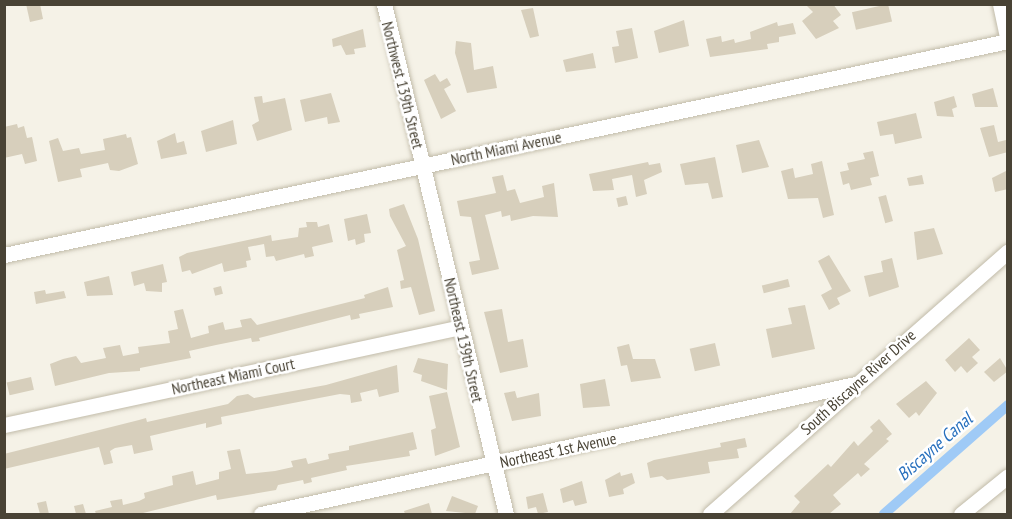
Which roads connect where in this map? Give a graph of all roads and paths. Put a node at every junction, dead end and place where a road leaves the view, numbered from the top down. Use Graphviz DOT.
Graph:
graph roads {
  1 [pos="384,4"];
  2 [pos="1000,4"];
  3 [pos="1008,41"];
  4 [pos="423,165"];
  5 [pos="1008,251"];
  6 [pos="4,255"];
  7 [pos="461,327"];
  8 [pos="855,384"];
  9 [pos="4,425"];
  10 [pos="494,464"];
  11 [pos="1008,476"];
  12 [pos="261,514"];
  13 [pos="506,514"];
  14 [pos="710,514"];
  15 [pos="961,514"];
  1 -- 4 [label="street, Northwest 139th Street"];
  2 -- 3 [label="street"];
  3 -- 4 [label="street, North Miami Avenue"];
  4 -- 6 [label="street, North Miami Avenue"];
  4 -- 7 [label="street, Northeast 139th Street"];
  5 -- 8 [label="street, South Biscayne River Drive"];
  7 -- 9 [label="street, Northeast Miami Court"];
  7 -- 10 [label="street, Northeast 139th Street"];
  8 -- 10 [label="street, Northeast 1st Avenue"];
  8 -- 14 [label="street, South Biscayne River Drive"];
  10 -- 12 [label="street, Northeast 1st Avenue"];
  10 -- 13 [label="street, Northeast 139th Street"];
  11 -- 15 [label="street"];
}
